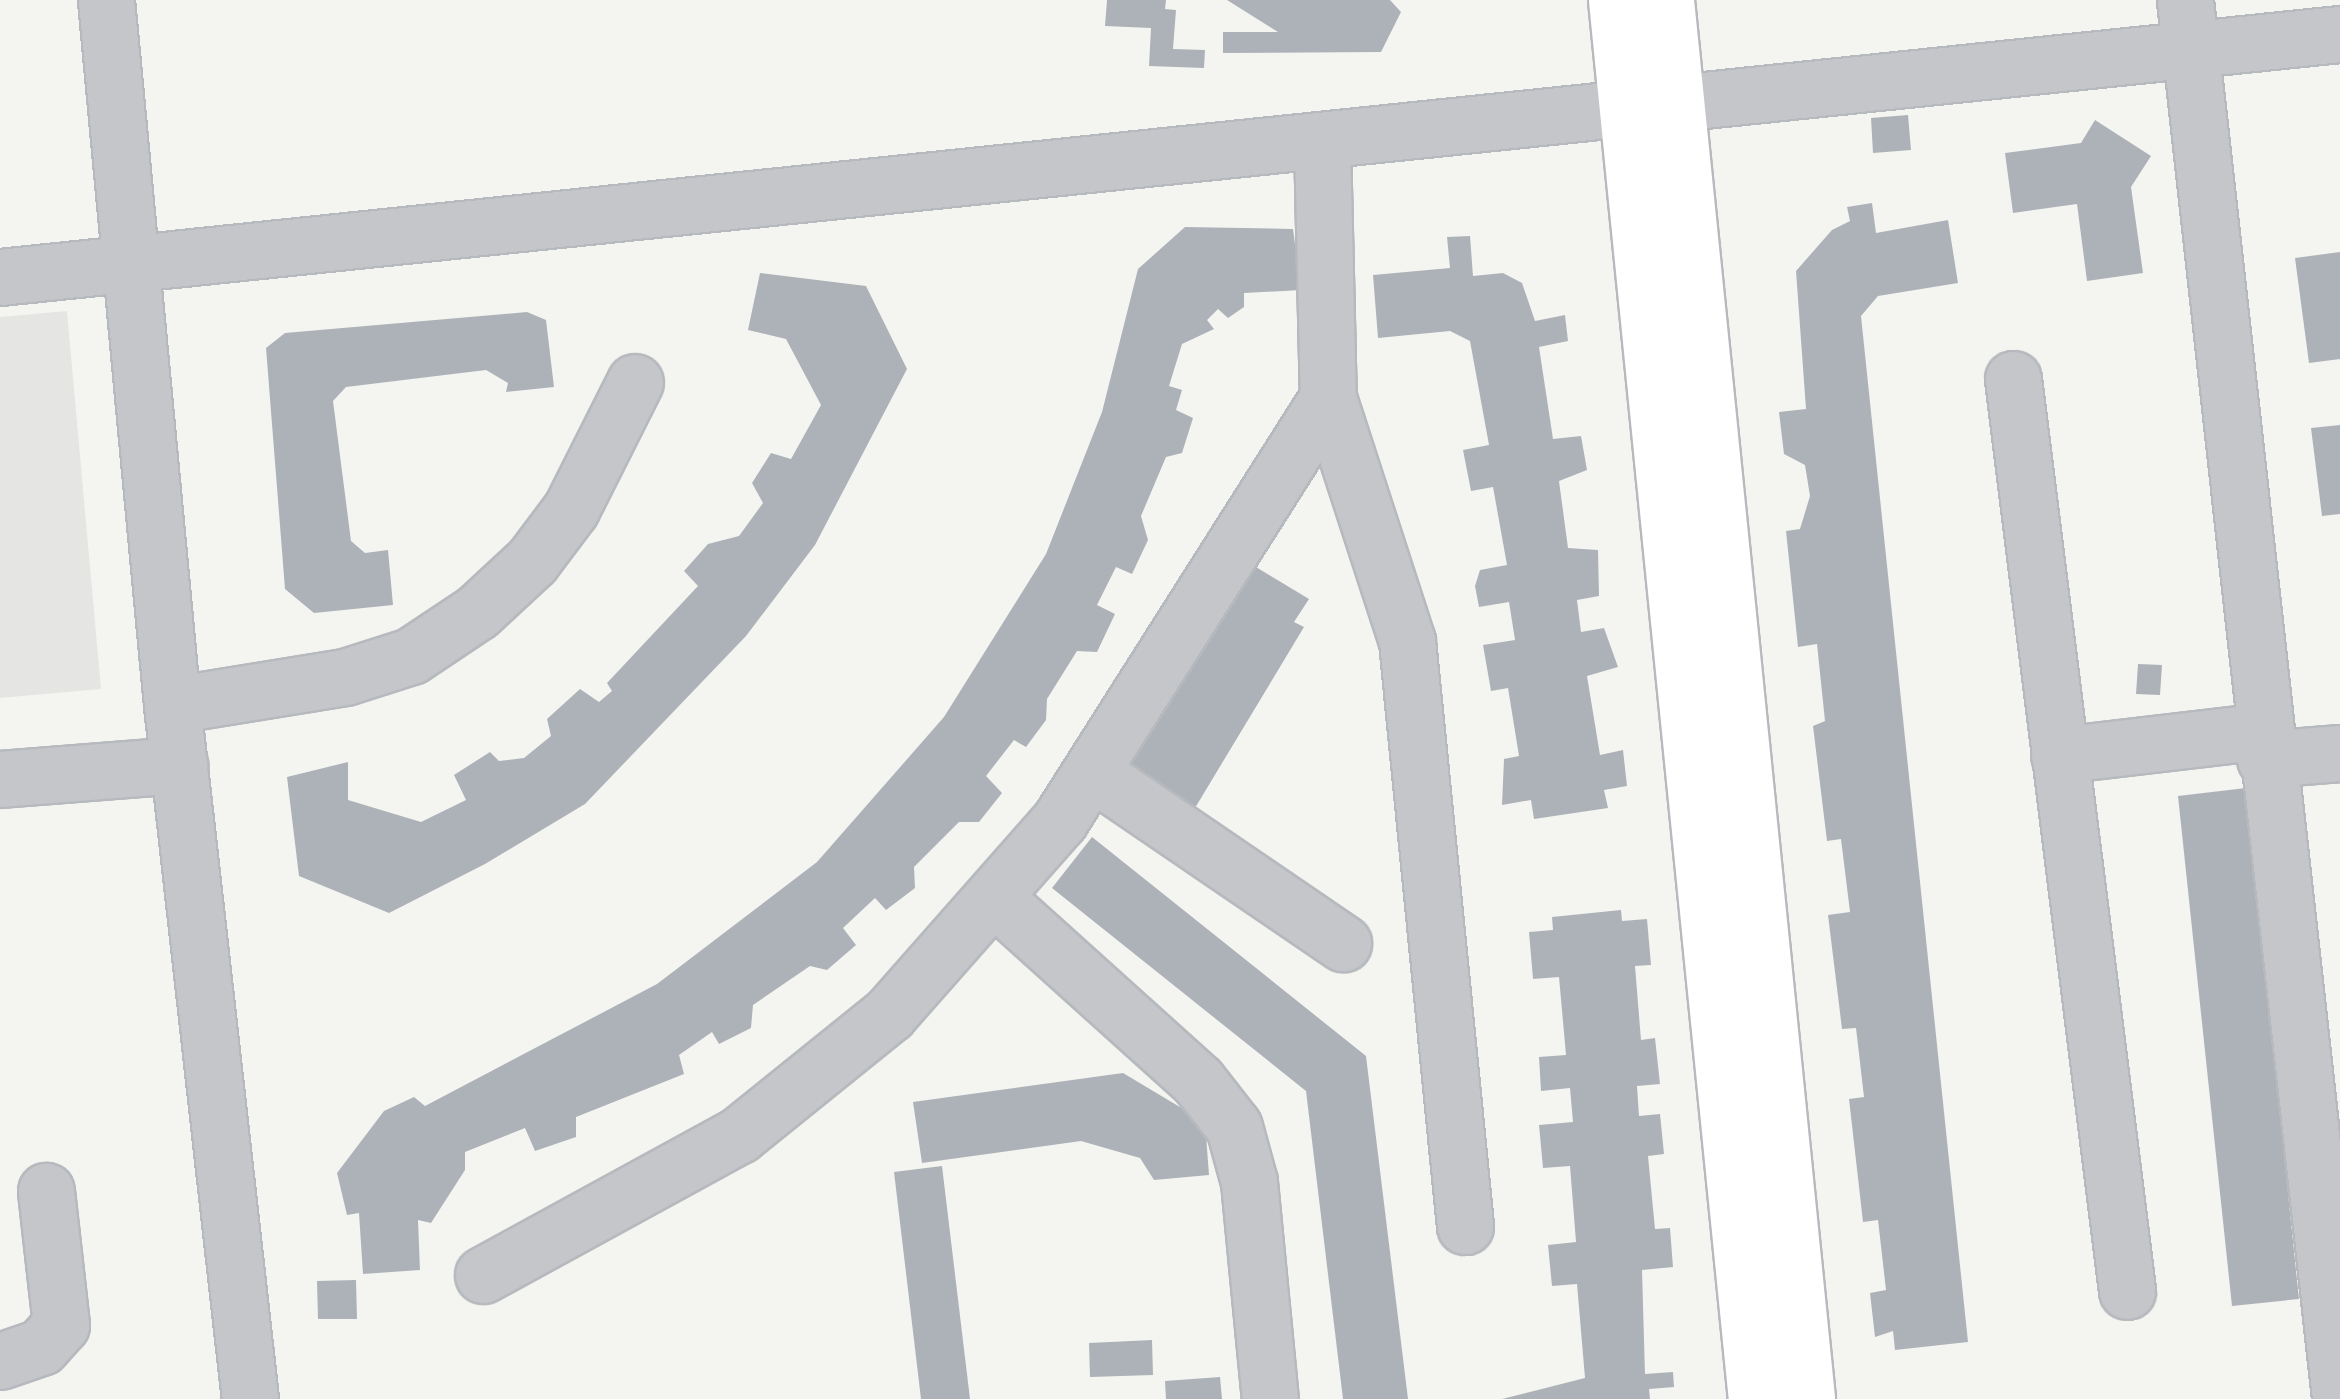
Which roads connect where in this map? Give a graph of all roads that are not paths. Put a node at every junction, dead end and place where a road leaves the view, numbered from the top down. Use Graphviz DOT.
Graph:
graph roads {
  1 [pos="106,0"];
  2 [pos="1616,0"];
  3 [pos="1666,0"];
  4 [pos="2188,26"];
  5 [pos="2340,34"];
  6 [pos="1653,106"];
  7 [pos="1322,141"];
  8 [pos="134,262"];
  9 [pos="0,277"];
  10 [pos="2013,379"];
  11 [pos="634,382"];
  12 [pos="1328,398"];
  13 [pos="172,705"];
  14 [pos="2263,745"];
  15 [pos="2340,753"];
  16 [pos="2059,756"];
  17 [pos="179,765"];
  18 [pos="1092,772"];
  19 [pos="0,779"];
  20 [pos="997,900"];
  21 [pos="1343,943"];
  22 [pos="46,1191"];
  23 [pos="1465,1226"];
  24 [pos="2332,1266"];
  25 [pos="483,1276"];
  26 [pos="2126,1291"];
  27 [pos="0,1362"];
  28 [pos="2340,1397"];
  29 [pos="250,1399"];
  30 [pos="1270,1399"];
  31 [pos="1756,1399"];
  32 [pos="1807,1399"];
  1 -- 8 [label="street"];
  2 -- 6 [label="main road"];
  3 -- 6 [label="main road"];
  4 -- 5 [label="street"];
  4 -- 6 [label="street"];
  4 -- 14 [label="street"];
  6 -- 7 [label="street"];
  6 -- 31 [label="main road"];
  6 -- 32 [label="main road"];
  7 -- 8 [label="street"];
  7 -- 12 [label="street"];
  8 -- 9 [label="street"];
  8 -- 13 [label="street"];
  10 -- 16 [label="street"];
  11 -- 13 [label="street"];
  12 -- 18 [label="street"];
  12 -- 23 [label="street"];
  13 -- 17 [label="street"];
  14 -- 15 [label="street"];
  14 -- 16 [label="street"];
  14 -- 24 [label="street"];
  16 -- 26 [label="street"];
  17 -- 19 [label="street"];
  17 -- 29 [label="street"];
  18 -- 20 [label="street"];
  18 -- 21 [label="street"];
  20 -- 25 [label="street"];
  20 -- 30 [label="street"];
  22 -- 27 [label="street"];
  24 -- 28 [label="street"];
}
